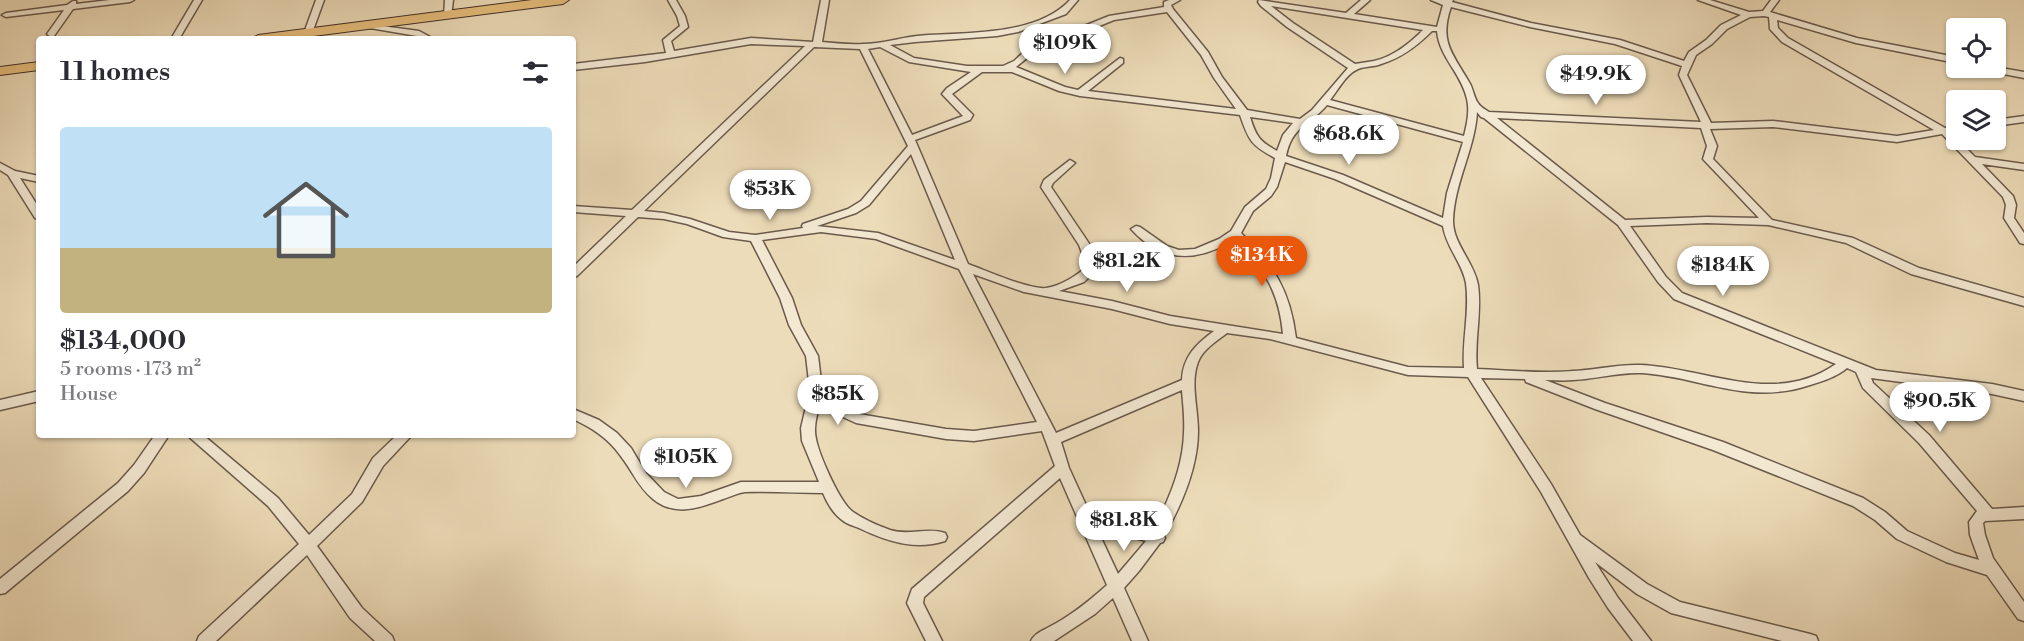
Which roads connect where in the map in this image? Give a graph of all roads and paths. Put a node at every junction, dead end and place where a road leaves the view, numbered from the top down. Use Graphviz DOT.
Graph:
graph roads {
  1 [pos="129,0"];
  2 [pos="198,0"];
  3 [pos="320,0"];
  4 [pos="449,0"];
  5 [pos="563,0"];
  6 [pos="672,0"];
  7 [pos="825,0"];
  8 [pos="1074,0"];
  9 [pos="1176,0"];
  10 [pos="1366,0"];
  11 [pos="1435,0"];
  12 [pos="1702,0"];
  13 [pos="1775,0"];
  14 [pos="1259,1"];
  15 [pos="1449,2"];
  16 [pos="73,4"];
  17 [pos="1169,9"];
  18 [pos="1349,14"];
  19 [pos="1769,14"];
  20 [pos="6,15"];
  21 [pos="448,15"];
  22 [pos="1748,15"];
  23 [pos="370,26"];
  24 [pos="1435,29"];
  25 [pos="308,33"];
  26 [pos="51,34"];
  27 [pos="177,36"];
  28 [pos="283,36"];
  29 [pos="423,36"];
  30 [pos="881,44"];
  31 [pos="814,45"];
  32 [pos="863,47"];
  33 [pos="671,55"];
  34 [pos="1946,58"];
  35 [pos="1120,61"];
  36 [pos="1687,65"];
  37 [pos="36,66"];
  38 [pos="1353,67"];
  39 [pos="576,68"];
  40 [pos="1006,68"];
  41 [pos="980,70"];
  42 [pos="0,71"];
  43 [pos="2006,72"];
  44 [pos="2024,75"];
  45 [pos="1080,93"];
  46 [pos="1324,101"];
  47 [pos="1473,104"];
  48 [pos="1244,113"];
  49 [pos="1484,115"];
  50 [pos="2024,119"];
  51 [pos="2006,121"];
  52 [pos="1302,122"];
  53 [pos="1707,125"];
  54 [pos="1945,132"];
  55 [pos="1468,140"];
  56 [pos="911,142"];
  57 [pos="1280,157"];
  58 [pos="1971,159"];
  59 [pos="1070,163"];
  60 [pos="0,166"];
  61 [pos="2024,167"];
  62 [pos="12,173"];
  63 [pos="36,178"];
  64 [pos="576,209"];
  65 [pos="36,211"];
  66 [pos="634,213"];
  67 [pos="1768,222"];
  68 [pos="1622,223"];
  69 [pos="1447,224"];
  70 [pos="1136,229"];
  71 [pos="789,232"];
  72 [pos="1235,233"];
  73 [pos="755,238"];
  74 [pos="2024,241"];
  75 [pos="963,265"];
  76 [pos="576,270"];
  77 [pos="1048,292"];
  78 [pos="2024,302"];
  79 [pos="1225,328"];
  80 [pos="1290,340"];
  81 [pos="1845,363"];
  82 [pos="1862,370"];
  83 [pos="1471,372"];
  84 [pos="1524,376"];
  85 [pos="1189,382"];
  86 [pos="816,390"];
  87 [pos="36,396"];
  88 [pos="2024,396"];
  89 [pos="0,405"];
  90 [pos="576,415"];
  91 [pos="1045,426"];
  92 [pos="160,438"];
  93 [pos="198,438"];
  94 [pos="402,438"];
  95 [pos="1053,440"];
  96 [pos="1062,468"];
  97 [pos="828,488"];
  98 [pos="2024,513"];
  99 [pos="1989,515"];
  100 [pos="1086,519"];
  101 [pos="940,537"];
  102 [pos="1158,538"];
  103 [pos="1574,538"];
  104 [pos="309,546"];
  105 [pos="1991,570"];
  106 [pos="1114,587"];
  107 [pos="0,588"];
  108 [pos="2024,614"];
  109 [pos="205,641"];
  110 [pos="386,641"];
  111 [pos="934,641"];
  112 [pos="1039,641"];
  113 [pos="1140,641"];
  114 [pos="1644,641"];
  115 [pos="1810,641"];
  1 -- 16 [label="street"];
  2 -- 27 [label="street"];
  3 -- 25 [label="street"];
  4 -- 21 [label="street"];
  5 -- 21 [label="main road"];
  6 -- 33 [label="street"];
  7 -- 31 [label="street"];
  8 -- 30 [label="street"];
  9 -- 17 [label="street"];
  10 -- 18 [label="street"];
  11 -- 15 [label="street"];
  12 -- 22 [label="street"];
  13 -- 19 [label="street"];
  14 -- 18 [label="street"];
  14 -- 38 [label="street"];
  15 -- 24 [label="street"];
  15 -- 36 [label="street"];
  16 -- 20 [label="street"];
  16 -- 26 [label="street"];
  17 -- 40 [label="street"];
  17 -- 48 [label="street"];
  18 -- 24 [label="street"];
  19 -- 22 [label="street"];
  19 -- 34 [label="street"];
  19 -- 54 [label="street"];
  21 -- 23 [label="main road"];
  22 -- 36 [label="street"];
  23 -- 25 [label="main road"];
  23 -- 29 [label="street"];
  24 -- 38 [label="street"];
  24 -- 47 [label="street"];
  25 -- 28 [label="main road"];
  30 -- 32 [label="street"];
  30 -- 41 [label="street"];
  31 -- 32 [label="street"];
  31 -- 33 [label="street"];
  31 -- 66 [label="street"];
  32 -- 56 [label="street"];
  33 -- 39 [label="street"];
  35 -- 45 [label="street"];
  36 -- 53 [label="street"];
  37 -- 42 [label="main road"];
  38 -- 46 [label="street"];
  40 -- 41 [label="street"];
  40 -- 45 [label="street"];
  41 -- 56 [label="street"];
  43 -- 44 [label="street"];
  45 -- 48 [label="street"];
  46 -- 52 [label="street"];
  46 -- 55 [label="street"];
  47 -- 49 [label="street"];
  47 -- 55 [label="street"];
  48 -- 52 [label="street"];
  48 -- 57 [label="street"];
  49 -- 53 [label="street"];
  49 -- 68 [label="street"];
  50 -- 51 [label="street"];
  52 -- 57 [label="street"];
  53 -- 54 [label="street"];
  53 -- 67 [label="street"];
  54 -- 58 [label="street"];
  55 -- 69 [label="street"];
  56 -- 71 [label="street"];
  56 -- 75 [label="street"];
  57 -- 69 [label="street"];
  57 -- 72 [label="street"];
  58 -- 61 [label="street"];
  58 -- 74 [label="street"];
  59 -- 77 [label="street"];
  60 -- 62 [label="street"];
  62 -- 63 [label="street"];
  62 -- 65 [label="street"];
  64 -- 66 [label="street"];
  66 -- 73 [label="street"];
  66 -- 76 [label="street"];
  67 -- 68 [label="street"];
  67 -- 78 [label="street"];
  68 -- 81 [label="street"];
  69 -- 83 [label="street"];
  70 -- 72 [label="street"];
  71 -- 73 [label="street"];
  71 -- 75 [label="street"];
  72 -- 80 [label="street"];
  73 -- 86 [label="street"];
  75 -- 77 [label="street"];
  75 -- 91 [label="street"];
  77 -- 79 [label="street"];
  79 -- 80 [label="street"];
  79 -- 85 [label="street"];
  80 -- 83 [label="street"];
  81 -- 82 [label="street"];
  81 -- 84 [label="street"];
  82 -- 88 [label="street"];
  82 -- 99 [label="street"];
  83 -- 84 [label="street"];
  83 -- 103 [label="street"];
  84 -- 105 [label="street"];
  85 -- 95 [label="street"];
  85 -- 102 [label="street"];
  86 -- 91 [label="street"];
  86 -- 97 [label="street"];
  87 -- 89 [label="street"];
  90 -- 97 [label="street"];
  91 -- 95 [label="street"];
  92 -- 107 [label="street"];
  93 -- 104 [label="street"];
  94 -- 104 [label="street"];
  95 -- 96 [label="street"];
  96 -- 100 [label="street"];
  96 -- 111 [label="street"];
  97 -- 101 [label="street"];
  98 -- 99 [label="street"];
  99 -- 105 [label="street"];
  100 -- 102 [label="street"];
  100 -- 106 [label="street"];
  102 -- 106 [label="street"];
  103 -- 114 [label="street"];
  103 -- 115 [label="street"];
  104 -- 109 [label="street"];
  104 -- 110 [label="street"];
  105 -- 108 [label="street"];
  106 -- 112 [label="street"];
  106 -- 113 [label="street"];
}
